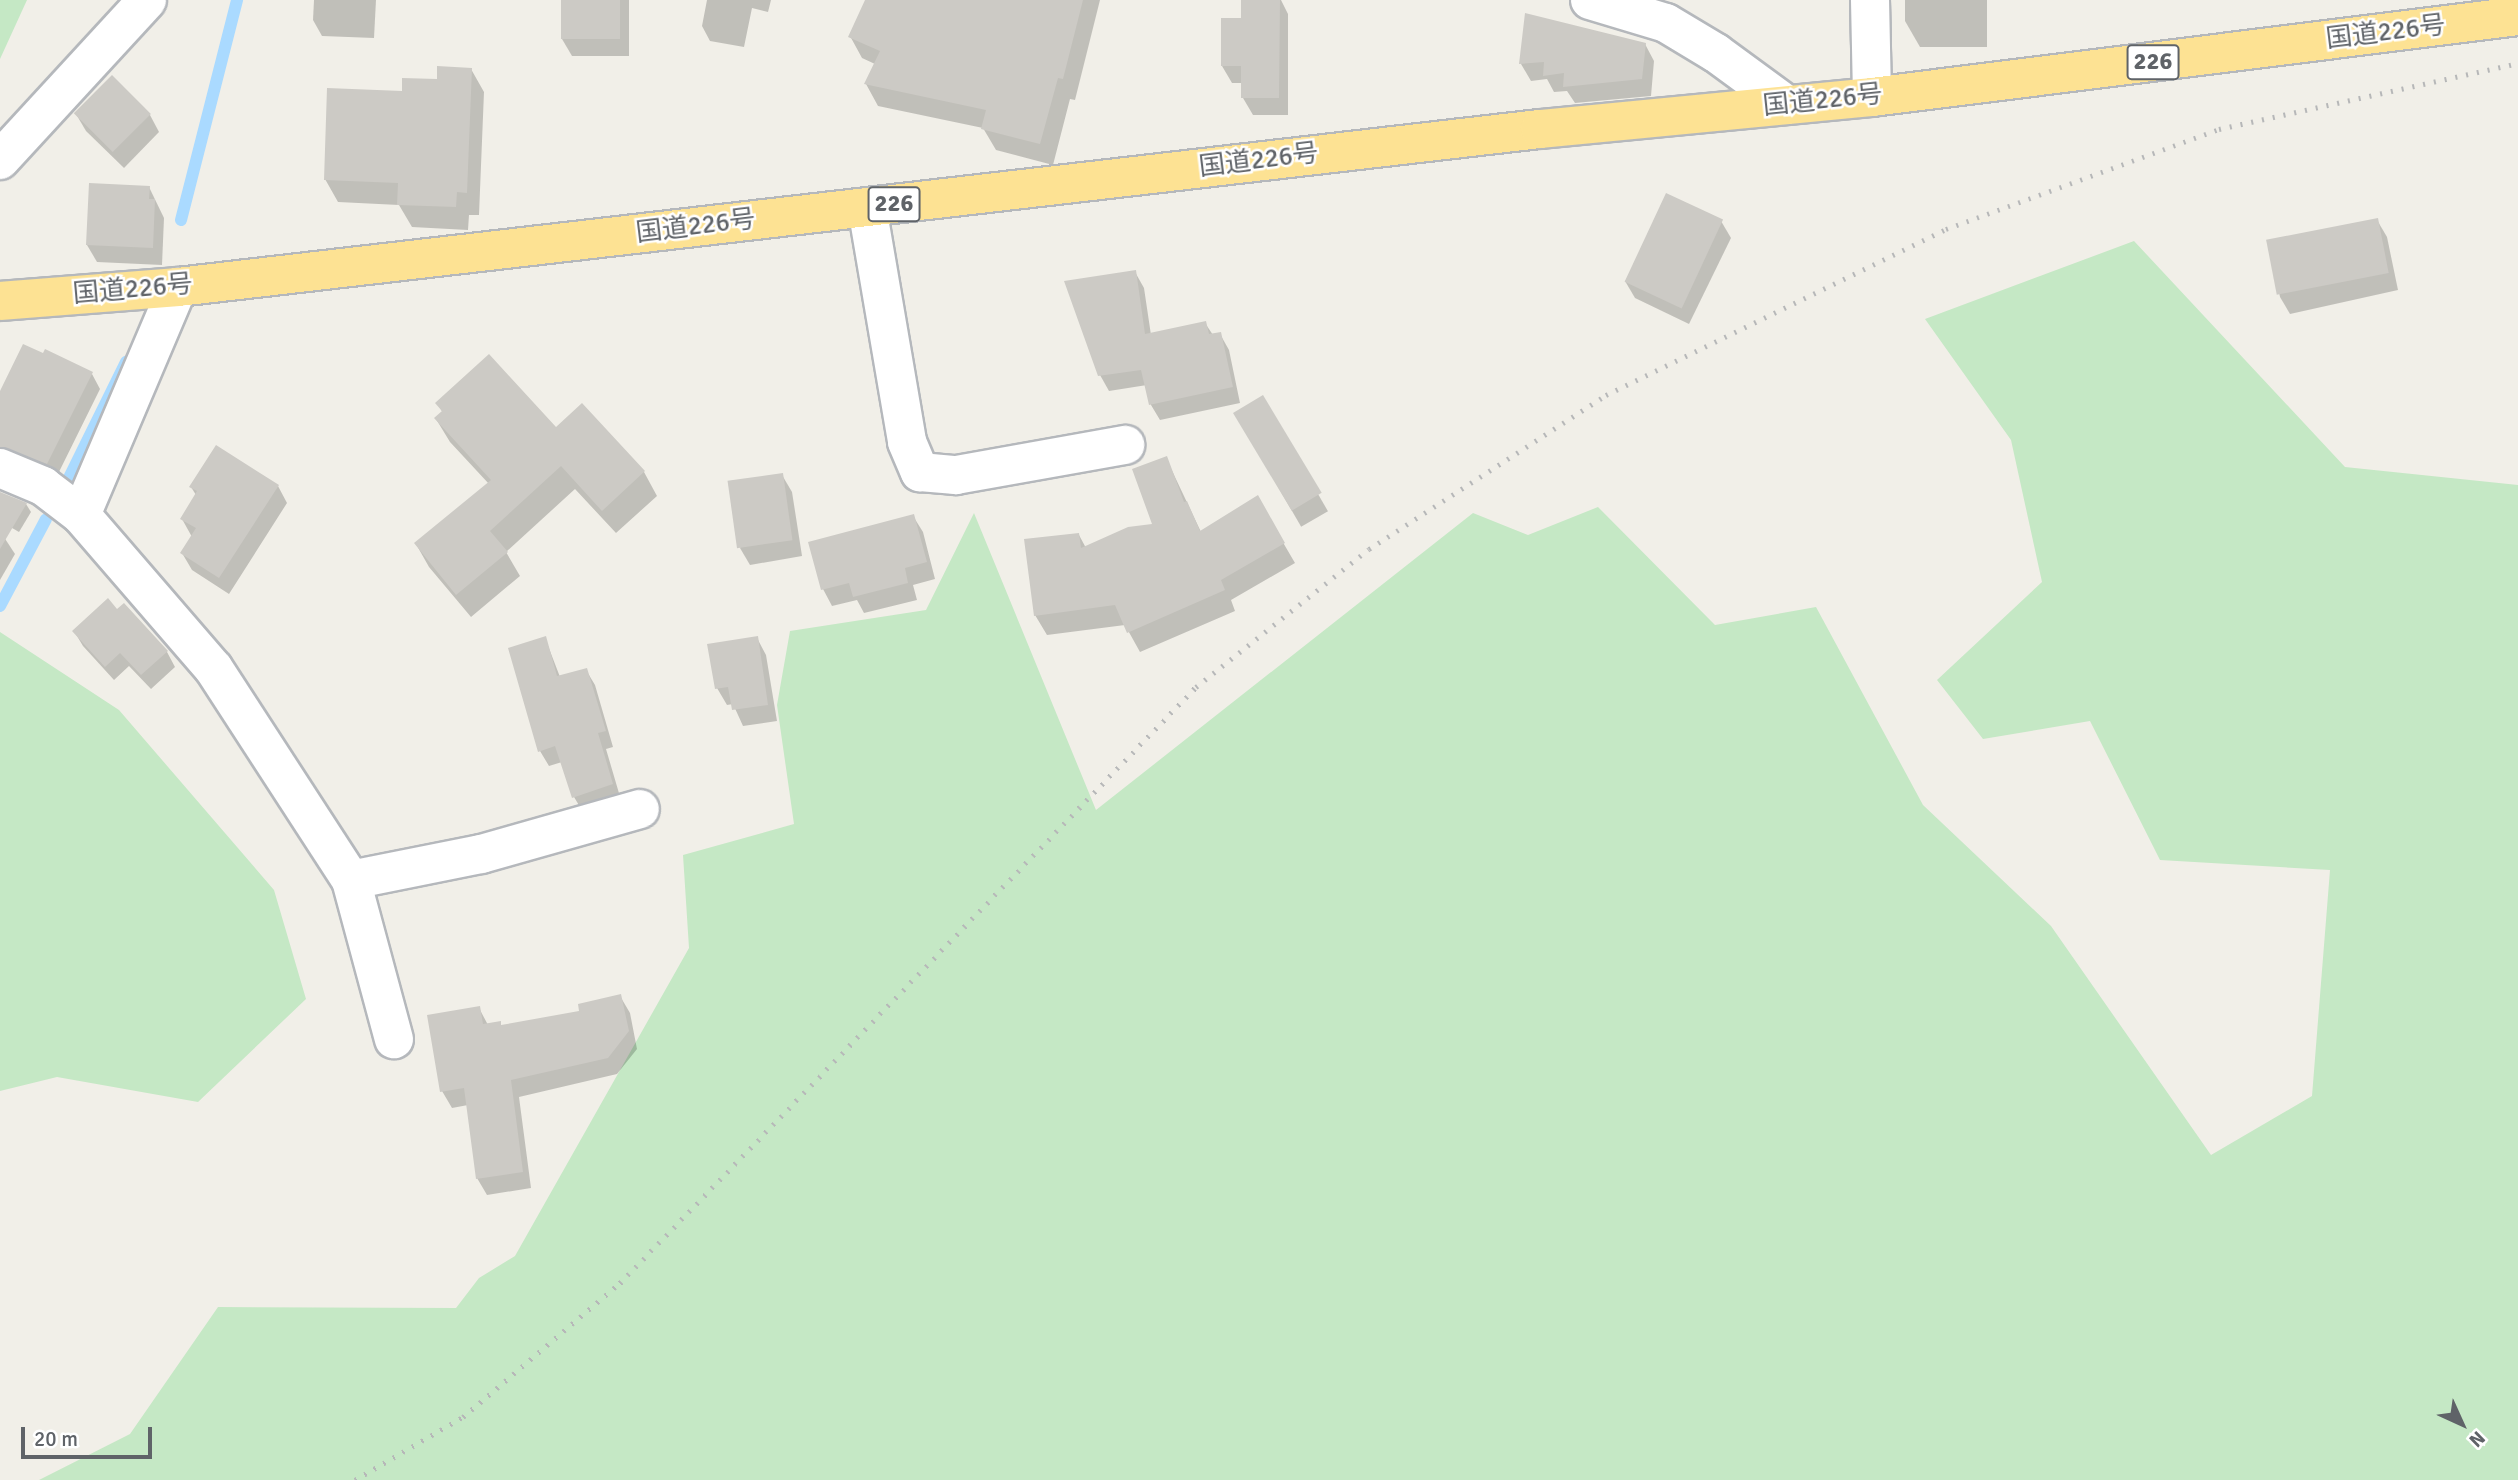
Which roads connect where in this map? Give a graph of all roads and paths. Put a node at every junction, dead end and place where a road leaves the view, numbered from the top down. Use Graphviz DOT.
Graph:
graph roads {
  1 [pos="147,0"];
  2 [pos="1590,0"];
  3 [pos="1870,0"];
  4 [pos="2518,16"];
  5 [pos="1872,97"];
  6 [pos="1787,105"];
  7 [pos="0,160"];
  8 [pos="867,207"];
  9 [pos="178,287"];
  10 [pos="0,301"];
  11 [pos="1125,445"];
  12 [pos="0,468"];
  13 [pos="80,515"];
  14 [pos="640,809"];
  15 [pos="351,880"];
  16 [pos="394,1039"];
  1 -- 7 [label="street"];
  2 -- 6 [label="street"];
  3 -- 5 [label="street"];
  4 -- 5 [label="highway, 国道226号 / 226"];
  5 -- 6 [label="highway, 国道226号 / 226"];
  6 -- 8 [label="highway, 国道226号 / 226"];
  8 -- 9 [label="highway, 国道226号 / 226"];
  8 -- 11 [label="street"];
  9 -- 10 [label="highway, 国道226号 / 226"];
  9 -- 13 [label="street"];
  12 -- 13 [label="street"];
  13 -- 15 [label="street"];
  14 -- 15 [label="street"];
  15 -- 16 [label="street"];
}
